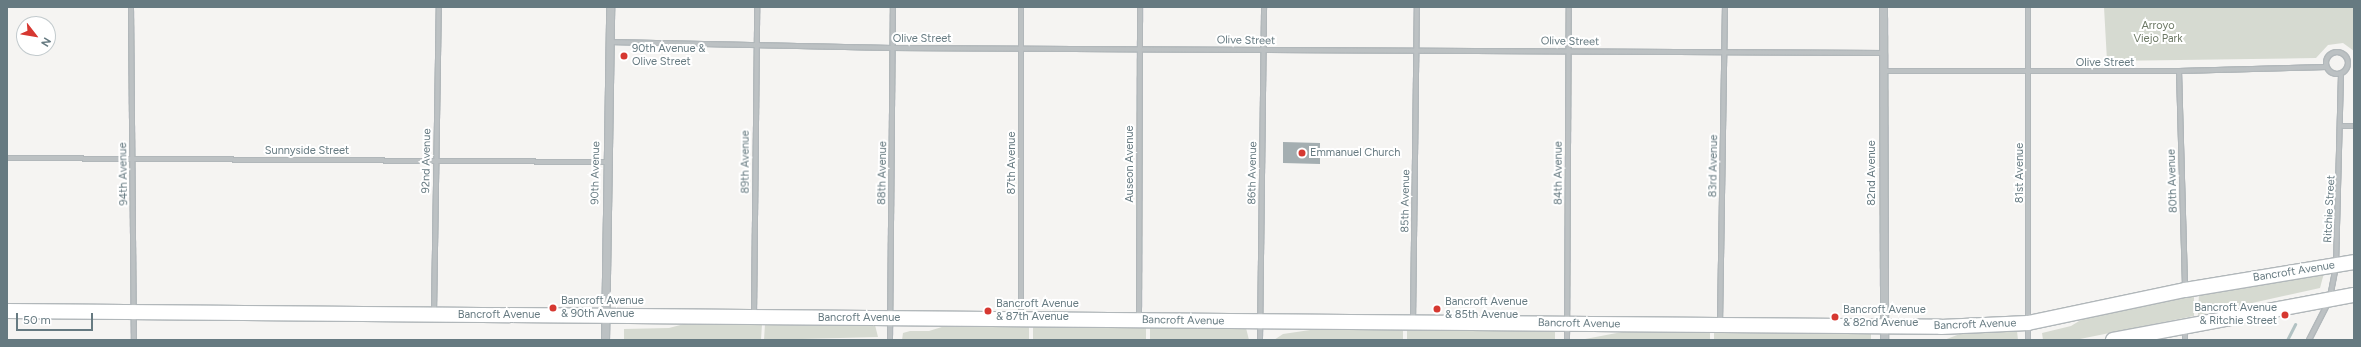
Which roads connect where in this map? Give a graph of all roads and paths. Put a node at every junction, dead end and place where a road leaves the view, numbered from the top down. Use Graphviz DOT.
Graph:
graph roads {
  1 [pos="131,7"];
  2 [pos="438,7"];
  3 [pos="610,7"];
  4 [pos="757,7"];
  5 [pos="893,7"];
  6 [pos="1022,7"];
  7 [pos="1140,7"];
  8 [pos="1264,7"];
  9 [pos="1417,7"];
  10 [pos="1569,7"];
  11 [pos="1725,7"];
  12 [pos="1883,7"];
  13 [pos="2028,7"];
  14 [pos="609,42"];
  15 [pos="756,46"];
  16 [pos="1140,47"];
  17 [pos="892,48"];
  18 [pos="1021,48"];
  19 [pos="1417,49"];
  20 [pos="1264,51"];
  21 [pos="1569,52"];
  22 [pos="1883,53"];
  23 [pos="1725,54"];
  24 [pos="2326,67"];
  25 [pos="1883,71"];
  26 [pos="2030,72"];
  27 [pos="2179,72"];
  28 [pos="2341,74"];
  29 [pos="2343,126"];
  30 [pos="2354,126"];
  31 [pos="7,158"];
  32 [pos="133,160"];
  33 [pos="436,160"];
  34 [pos="607,162"];
  35 [pos="2354,262"];
  36 [pos="2336,265"];
  37 [pos="2185,290"];
  38 [pos="2354,295"];
  39 [pos="2330,297"];
  40 [pos="7,311"];
  41 [pos="134,312"];
  42 [pos="434,315"];
  43 [pos="606,316"];
  44 [pos="754,317"];
  45 [pos="890,319"];
  46 [pos="1021,320"];
  47 [pos="1139,321"];
  48 [pos="1260,322"];
  49 [pos="1413,323"];
  50 [pos="2028,323"];
  51 [pos="1567,324"];
  52 [pos="2185,325"];
  53 [pos="1720,326"];
  54 [pos="1883,334"];
  55 [pos="134,340"];
  56 [pos="605,340"];
  57 [pos="890,340"];
  58 [pos="1260,340"];
  59 [pos="1567,340"];
  60 [pos="2028,340"];
  61 [pos="2113,340"];
  62 [pos="2185,340"];
  63 [pos="2309,340"];
  1 -- 32 [label="street, 94th Avenue"];
  2 -- 33 [label="street, 92nd Avenue"];
  3 -- 14 [label="street, 90th Avenue"];
  4 -- 15 [label="street, 89th Avenue"];
  5 -- 17 [label="street, 88th Avenue"];
  6 -- 18 [label="street, 87th Avenue"];
  7 -- 16 [label="street, Auseon Avenue"];
  8 -- 20 [label="street, 86th Avenue"];
  9 -- 19 [label="street, 85th Avenue"];
  10 -- 21 [label="street, 84th Avenue"];
  11 -- 23 [label="street, 83rd Avenue"];
  12 -- 22 [label="street, 82nd Avenue"];
  13 -- 26 [label="street, 81st Avenue"];
  14 -- 15 [label="street, Olive Street"];
  14 -- 34 [label="street, 90th Avenue"];
  15 -- 17 [label="street, Olive Street"];
  15 -- 44 [label="street, 89th Avenue"];
  16 -- 18 [label="street, Olive Street"];
  16 -- 20 [label="street, Olive Street"];
  16 -- 47 [label="street, Auseon Avenue"];
  17 -- 18 [label="street, Olive Street"];
  17 -- 45 [label="street, 88th Avenue"];
  18 -- 46 [label="street, 87th Avenue"];
  19 -- 20 [label="street, Olive Street"];
  19 -- 21 [label="street, Olive Street"];
  19 -- 49 [label="street, 85th Avenue"];
  20 -- 48 [label="street, 86th Avenue"];
  21 -- 23 [label="street, Olive Street"];
  21 -- 51 [label="street, 84th Avenue"];
  22 -- 23 [label="street, Olive Street"];
  22 -- 25 [label="street, 82nd Avenue"];
  23 -- 53 [label="street, 83rd Avenue"];
  24 -- 27 [label="street, Olive Street"];
  24 -- 28 [label="street"];
  24 -- 28 [label="street"];
  25 -- 26 [label="street, Olive Street"];
  25 -- 54 [label="street, 82nd Avenue"];
  26 -- 27 [label="street, Olive Street"];
  26 -- 50 [label="street, 81st Avenue"];
  27 -- 37 [label="street, 80th Avenue"];
  28 -- 29 [label="street, Ritchie Street"];
  29 -- 30 [label="street"];
  29 -- 36 [label="street, Ritchie Street"];
  31 -- 32 [label="street, Sunnyside Street"];
  32 -- 33 [label="street, Sunnyside Street"];
  32 -- 41 [label="street, 94th Avenue"];
  33 -- 34 [label="street, Sunnyside Street"];
  33 -- 42 [label="street, 92nd Avenue"];
  34 -- 43 [label="street, 90th Avenue"];
  35 -- 36 [label="main road, Bancroft Avenue"];
  36 -- 37 [label="main road, Bancroft Avenue"];
  36 -- 39 [label="street, Ritchie Street"];
  37 -- 50 [label="main road, Bancroft Avenue"];
  38 -- 39 [label="main road"];
  39 -- 52 [label="main road"];
  39 -- 63 [label="street, Ritchie Street"];
  40 -- 41 [label="main road, Bancroft Avenue"];
  41 -- 42 [label="main road, Bancroft Avenue"];
  41 -- 55 [label="street, 94th Avenue"];
  42 -- 43 [label="main road, Bancroft Avenue"];
  43 -- 44 [label="main road, Bancroft Avenue"];
  43 -- 56 [label="street, 90th Avenue"];
  44 -- 45 [label="main road, Bancroft Avenue"];
  45 -- 46 [label="main road, Bancroft Avenue"];
  45 -- 57 [label="street, 88th Avenue"];
  46 -- 47 [label="main road, Bancroft Avenue"];
  47 -- 48 [label="main road, Bancroft Avenue"];
  48 -- 49 [label="main road, Bancroft Avenue"];
  48 -- 58 [label="street, 86th Avenue"];
  49 -- 51 [label="main road, Bancroft Avenue"];
  50 -- 54 [label="main road, Bancroft Avenue"];
  50 -- 60 [label="street, 81st Avenue"];
  51 -- 53 [label="main road, Bancroft Avenue"];
  51 -- 59 [label="street, 84th Avenue"];
  52 -- 61 [label="main road"];
  52 -- 62 [label="street"];
  53 -- 54 [label="main road, Bancroft Avenue"];
}
